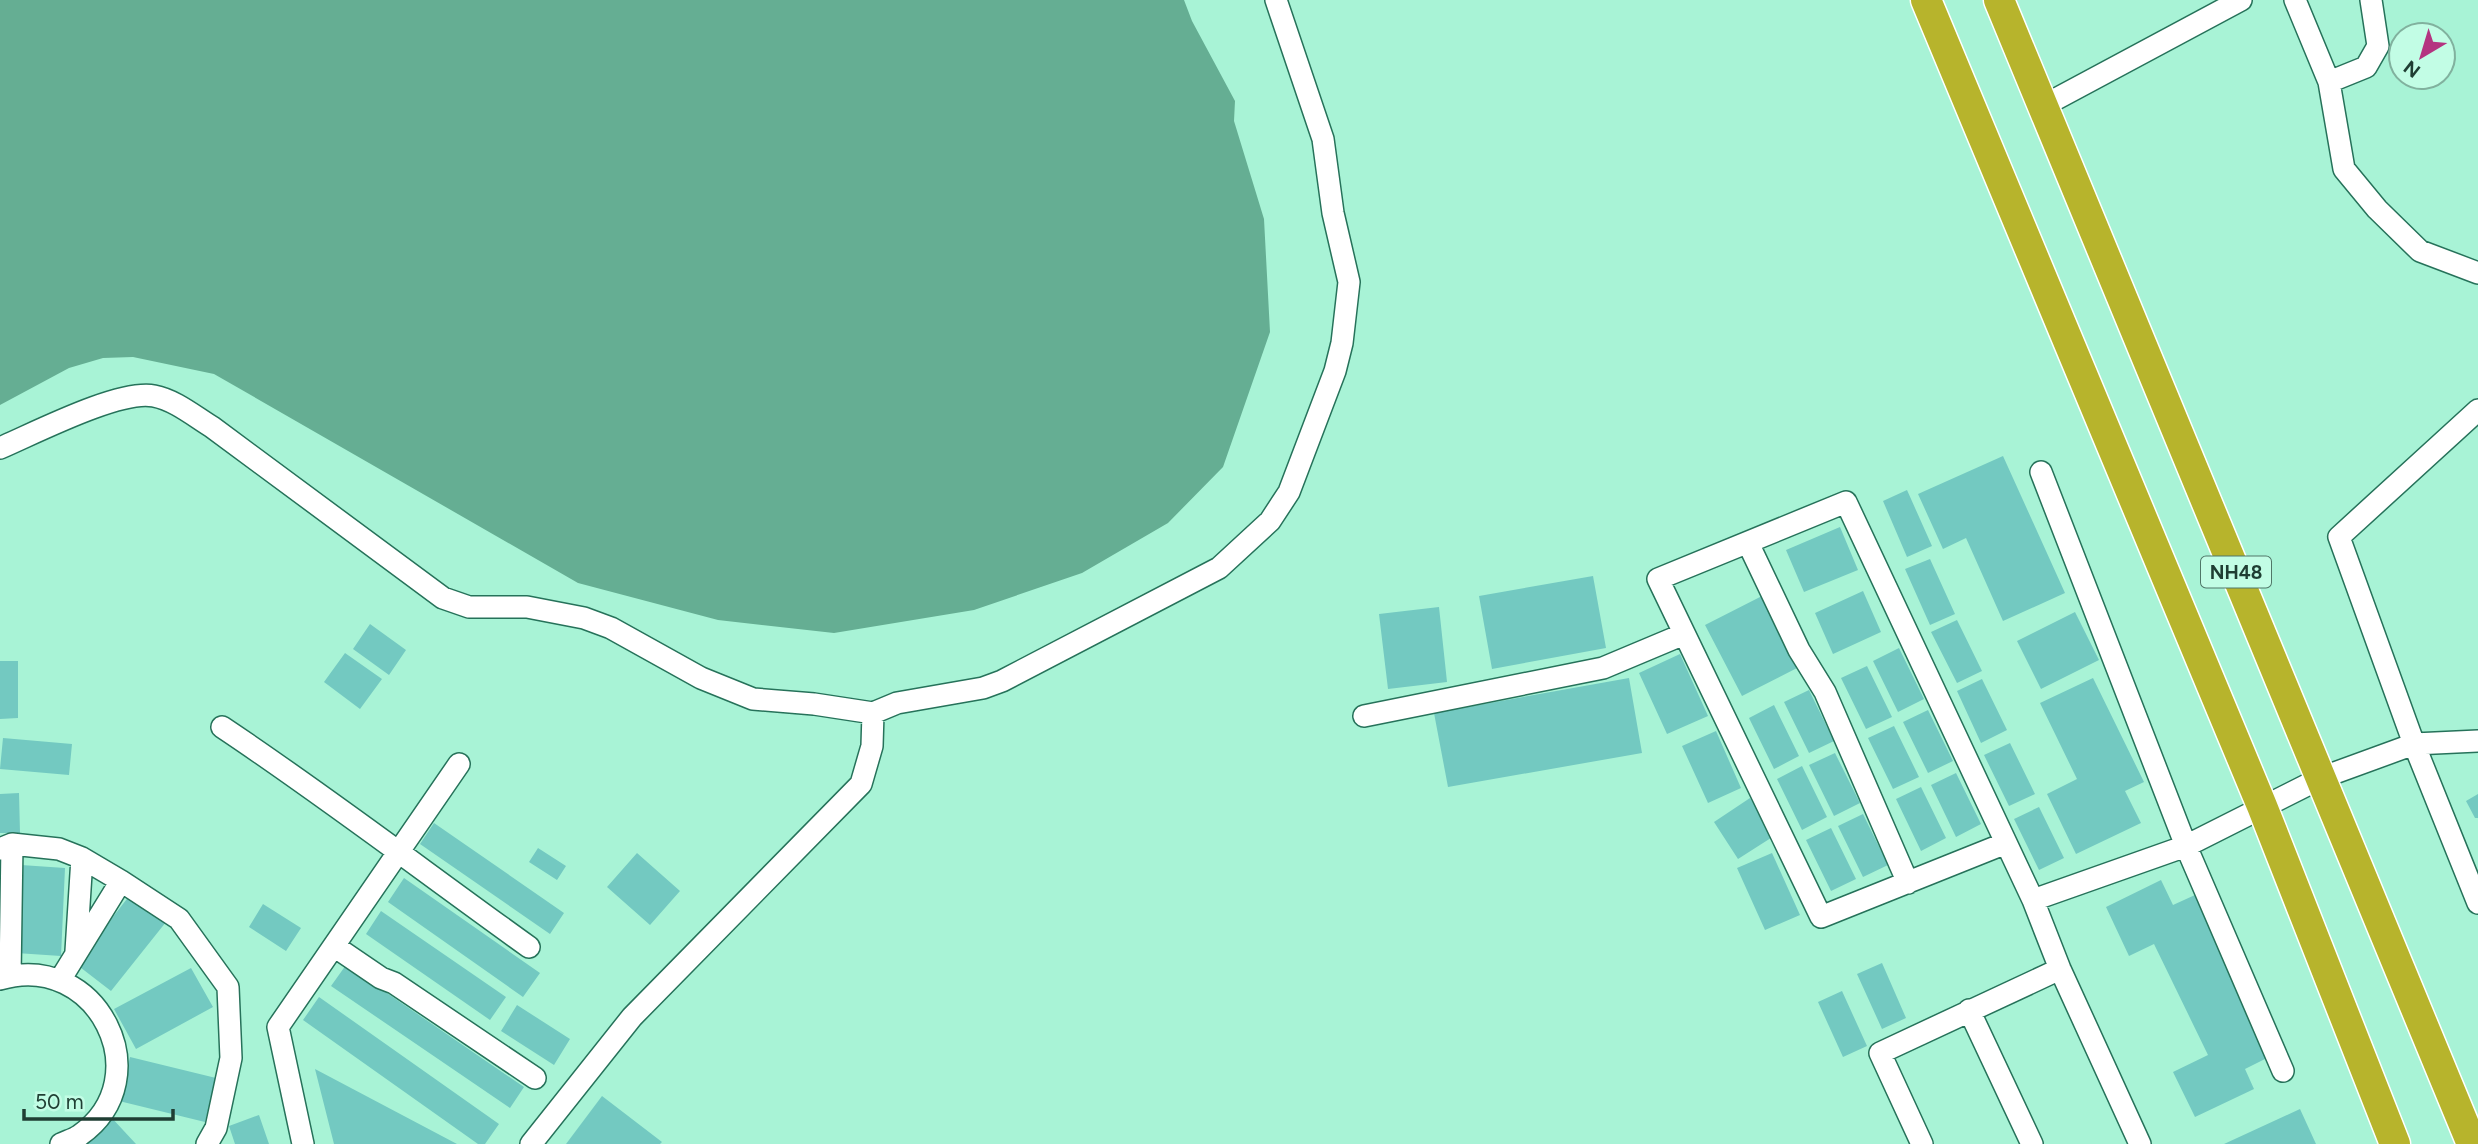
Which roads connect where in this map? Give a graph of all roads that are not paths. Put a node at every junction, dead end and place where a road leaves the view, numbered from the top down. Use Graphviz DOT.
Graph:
graph roads {
  1 [pos="1276,0"];
  2 [pos="1926,0"];
  3 [pos="1998,0"];
  4 [pos="2241,0"];
  5 [pos="2295,0"];
  6 [pos="2371,0"];
  7 [pos="2329,82"];
  8 [pos="2043,106"];
  9 [pos="2478,273"];
  10 [pos="2478,410"];
  11 [pos="0,448"];
  12 [pos="2041,472"];
  13 [pos="1748,543"];
  14 [pos="1684,634"];
  15 [pos="873,713"];
  16 [pos="1364,716"];
  17 [pos="222,727"];
  18 [pos="2478,741"];
  19 [pos="2414,744"];
  20 [pos="459,764"];
  21 [pos="2321,778"];
  22 [pos="2262,806"];
  23 [pos="2006,843"];
  24 [pos="6,846"];
  25 [pos="2186,846"];
  26 [pos="398,853"];
  27 [pos="82,858"];
  28 [pos="121,881"];
  29 [pos="1908,883"];
  30 [pos="2034,900"];
  31 [pos="2478,903"];
  32 [pos="334,946"];
  33 [pos="529,947"];
  34 [pos="76,957"];
  35 [pos="2060,969"];
  36 [pos="5,978"];
  37 [pos="61,980"];
  38 [pos="1969,1010"];
  39 [pos="2283,1071"];
  40 [pos="535,1078"];
  41 [pos="61,1144"];
  42 [pos="207,1144"];
  43 [pos="303,1144"];
  44 [pos="531,1144"];
  45 [pos="1922,1144"];
  46 [pos="2032,1144"];
  47 [pos="2140,1144"];
  48 [pos="2395,1144"];
  49 [pos="2472,1144"];
  1 -- 15 [label="street"];
  2 -- 22 [label="highway, NH48"];
  3 -- 8 [label="highway, NH48"];
  4 -- 8 [label="street"];
  5 -- 7 [label="street"];
  6 -- 7 [label="street"];
  7 -- 9 [label="street"];
  8 -- 21 [label="highway, NH48"];
  10 -- 19 [label="street"];
  11 -- 15 [label="street"];
  12 -- 25 [label="street"];
  13 -- 14 [label="street"];
  13 -- 23 [label="street"];
  13 -- 29 [label="street"];
  14 -- 16 [label="street"];
  14 -- 29 [label="street"];
  15 -- 44 [label="street"];
  17 -- 26 [label="street"];
  18 -- 19 [label="street"];
  19 -- 21 [label="street"];
  19 -- 31 [label="street"];
  20 -- 26 [label="street"];
  21 -- 22 [label="street"];
  21 -- 49 [label="highway, NH48"];
  22 -- 25 [label="street"];
  22 -- 48 [label="highway, NH48"];
  23 -- 29 [label="street"];
  23 -- 30 [label="street"];
  24 -- 27 [label="street"];
  24 -- 36 [label="street"];
  25 -- 30 [label="street"];
  25 -- 39 [label="street"];
  26 -- 32 [label="street"];
  26 -- 33 [label="street"];
  27 -- 28 [label="street"];
  27 -- 34 [label="street"];
  28 -- 34 [label="street"];
  28 -- 42 [label="street"];
  30 -- 35 [label="street"];
  32 -- 40 [label="street"];
  32 -- 43 [label="street"];
  34 -- 37 [label="street"];
  35 -- 38 [label="street"];
  35 -- 47 [label="street"];
  36 -- 37 [label="street"];
  37 -- 41 [label="street"];
  38 -- 45 [label="street"];
  38 -- 46 [label="street"];
}
